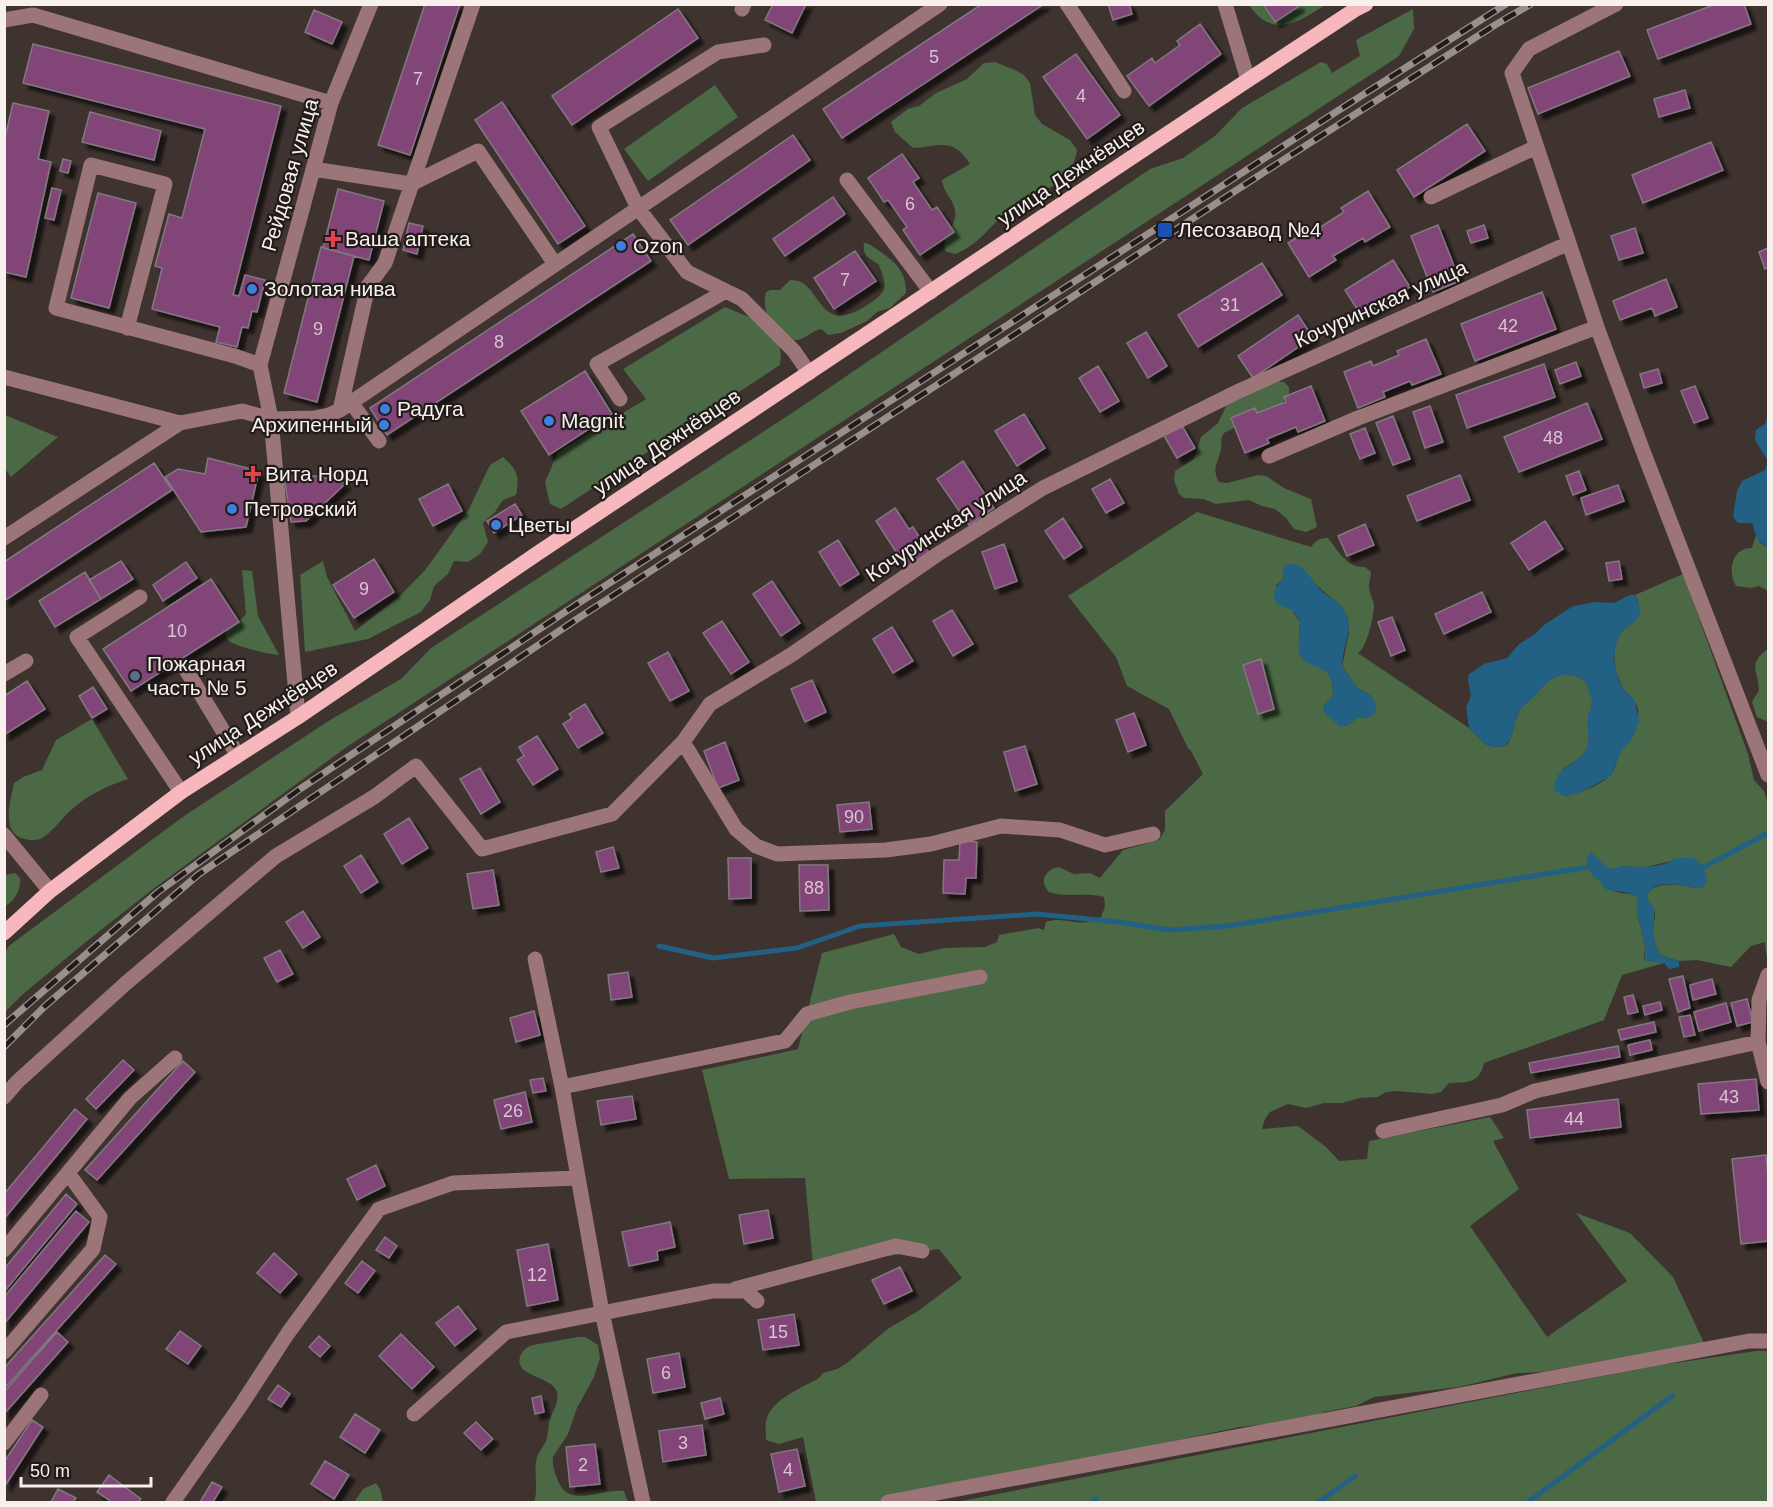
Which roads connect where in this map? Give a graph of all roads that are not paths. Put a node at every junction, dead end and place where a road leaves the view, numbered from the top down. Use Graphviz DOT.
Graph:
graph roads {
  1 [pos="371,4"];
  2 [pos="473,4"];
  3 [pos="940,4"];
  4 [pos="1067,4"];
  5 [pos="1225,4"];
  6 [pos="1366,4"];
  7 [pos="1616,4"];
  8 [pos="4,20"];
  9 [pos="764,45"];
  10 [pos="1248,80"];
  11 [pos="1124,91"];
  12 [pos="331,103"];
  13 [pos="1536,147"];
  14 [pos="313,169"];
  15 [pos="847,180"];
  16 [pos="411,184"];
  17 [pos="1431,197"];
  18 [pos="638,208"];
  19 [pos="1569,243"];
  20 [pos="555,264"];
  21 [pos="726,291"];
  22 [pos="930,292"];
  23 [pos="1598,327"];
  24 [pos="127,328"];
  25 [pos="260,365"];
  26 [pos="809,373"];
  27 [pos="4,377"];
  28 [pos="620,399"];
  29 [pos="345,406"];
  30 [pos="271,419"];
  31 [pos="180,423"];
  32 [pos="379,441"];
  33 [pos="1269,456"];
  34 [pos="4,538"];
  35 [pos="140,597"];
  36 [pos="26,661"];
  37 [pos="184,668"];
  38 [pos="4,674"];
  39 [pos="298,717"];
  40 [pos="683,742"];
  41 [pos="237,754"];
  42 [pos="1768,774"];
  43 [pos="181,792"];
  44 [pos="1153,834"];
  45 [pos="5,837"];
  46 [pos="50,891"];
  47 [pos="4,933"];
  48 [pos="535,959"];
  49 [pos="1768,975"];
  50 [pos="980,977"];
  51 [pos="1758,1042"];
  52 [pos="175,1058"];
  53 [pos="1768,1082"];
  54 [pos="561,1087"];
  55 [pos="4,1097"];
  56 [pos="1383,1131"];
  57 [pos="68,1173"];
  58 [pos="578,1178"];
  59 [pos="4,1250"];
  60 [pos="922,1251"];
  61 [pos="729,1290"];
  62 [pos="757,1301"];
  63 [pos="602,1312"];
  64 [pos="1768,1341"];
  65 [pos="4,1352"];
  66 [pos="42,1395"];
  67 [pos="414,1414"];
  68 [pos="4,1443"];
  69 [pos="173,1503"];
  70 [pos="643,1503"];
  71 [pos="888,1503"];
  1 -- 12 [label="street, Рейдовая улица"];
  2 -- 16 [label="street"];
  3 -- 18 [label="street"];
  4 -- 11 [label="street"];
  5 -- 10 [label="street"];
  6 -- 10 [label="main road, улица Дежнёвцев"];
  7 -- 13 [label="street"];
  8 -- 12 [label="street"];
  9 -- 18 [label="street"];
  10 -- 22 [label="main road, улица Дежнёвцев"];
  12 -- 14 [label="street, Рейдовая улица"];
  13 -- 17 [label="street"];
  13 -- 19 [label="street"];
  14 -- 16 [label="street"];
  14 -- 25 [label="street, Рейдовая улица"];
  15 -- 22 [label="street"];
  16 -- 20 [label="street"];
  16 -- 29 [label="street"];
  18 -- 20 [label="street"];
  18 -- 21 [label="street"];
  19 -- 23 [label="street"];
  19 -- 40 [label="street, Кочуринская улица"];
  20 -- 29 [label="street"];
  21 -- 26 [label="street"];
  21 -- 28 [label="street"];
  22 -- 26 [label="main road, улица Дежнёвцев"];
  23 -- 33 [label="street"];
  23 -- 42 [label="street"];
  24 -- 24 [label="street"];
  24 -- 25 [label="street"];
  25 -- 30 [label="street, Рейдовая улица"];
  26 -- 39 [label="main road, улица Дежнёвцев"];
  27 -- 31 [label="street"];
  29 -- 30 [label="street"];
  29 -- 32 [label="street"];
  30 -- 31 [label="street"];
  30 -- 39 [label="street, Рейдовая улица"];
  31 -- 34 [label="street"];
  35 -- 43 [label="street"];
  36 -- 38 [label="street"];
  37 -- 41 [label="street"];
  39 -- 41 [label="main road, улица Дежнёвцев"];
  40 -- 44 [label="street"];
  40 -- 55 [label="street, Кочуринская улица"];
  41 -- 43 [label="main road, улица Дежнёвцев"];
  43 -- 46 [label="main road, улица Дежнёвцев"];
  45 -- 46 [label="street"];
  46 -- 47 [label="main road, улица Дежнёвцев"];
  48 -- 54 [label="street"];
  49 -- 51 [label="street"];
  50 -- 54 [label="street"];
  51 -- 53 [label="street"];
  51 -- 56 [label="street"];
  52 -- 57 [label="street"];
  54 -- 58 [label="street"];
  57 -- 59 [label="street"];
  57 -- 65 [label="street"];
  58 -- 63 [label="street"];
  58 -- 69 [label="street"];
  60 -- 61 [label="street"];
  61 -- 62 [label="street"];
  61 -- 63 [label="street"];
  63 -- 67 [label="street"];
  63 -- 70 [label="street"];
  64 -- 71 [label="street"];
  66 -- 68 [label="street"];
}
